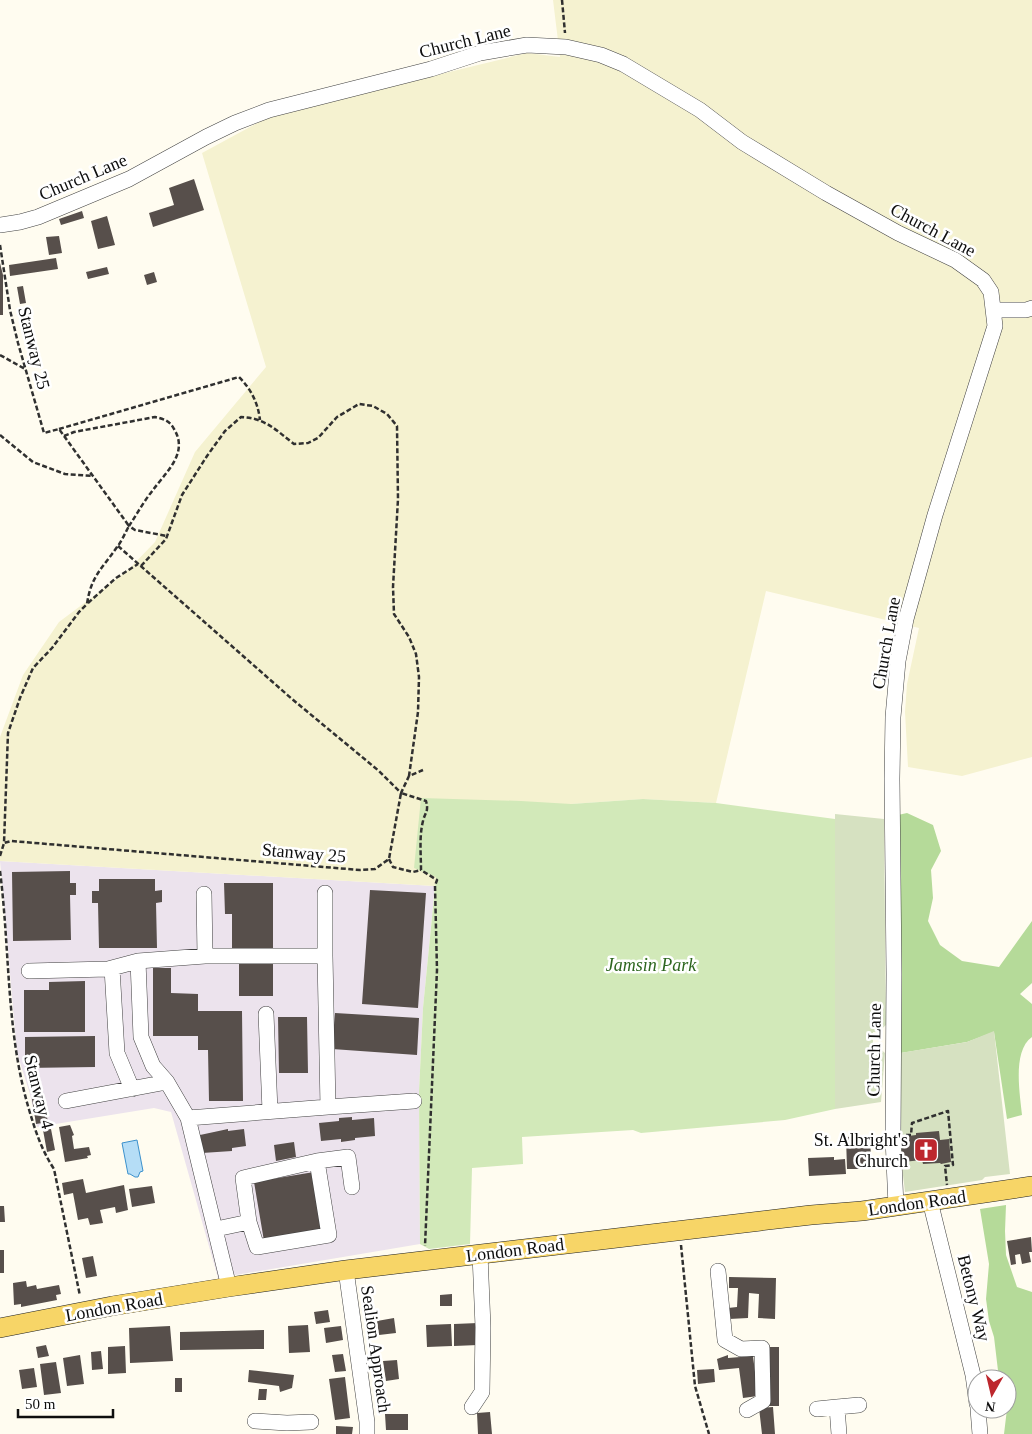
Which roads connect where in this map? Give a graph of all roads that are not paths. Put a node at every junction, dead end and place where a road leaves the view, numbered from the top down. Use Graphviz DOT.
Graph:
graph roads {
  1 [pos="0,224"];
  2 [pos="1032,308"];
  3 [pos="994,310"];
  4 [pos="325,893"];
  5 [pos="204,894"];
  6 [pos="205,956"];
  7 [pos="324,956"];
  8 [pos="138,961"];
  9 [pos="112,968"];
  10 [pos="29,971"];
  11 [pos="266,1014"];
  12 [pos="167,1082"];
  13 [pos="132,1089"];
  14 [pos="66,1101"];
  15 [pos="414,1101"];
  16 [pos="328,1107"];
  17 [pos="270,1111"];
  18 [pos="188,1118"];
  19 [pos="317,1161"];
  20 [pos="1032,1186"];
  21 [pos="352,1187"];
  22 [pos="930,1201"];
  23 [pos="896,1206"];
  24 [pos="249,1222"];
  25 [pos="216,1229"];
  26 [pos="480,1254"];
  27 [pos="346,1270"];
  28 [pos="718,1271"];
  29 [pos="230,1287"];
  30 [pos="0,1328"];
  31 [pos="972,1369"];
  32 [pos="859,1405"];
  33 [pos="472,1407"];
  34 [pos="837,1407"];
  35 [pos="817,1409"];
  36 [pos="747,1410"];
  37 [pos="979,1419"];
  38 [pos="255,1421"];
  39 [pos="310,1422"];
  40 [pos="286,1428"];
  41 [pos="367,1434"];
  42 [pos="839,1434"];
  43 [pos="980,1434"];
  1 -- 3 [label="street, Church Lane"];
  2 -- 3 [label="street"];
  3 -- 23 [label="street, Church Lane"];
  4 -- 7 [label="street"];
  5 -- 6 [label="street"];
  6 -- 7 [label="street"];
  6 -- 8 [label="street"];
  7 -- 16 [label="street"];
  8 -- 9 [label="street"];
  8 -- 12 [label="street"];
  9 -- 10 [label="street"];
  9 -- 13 [label="street"];
  11 -- 17 [label="street"];
  12 -- 13 [label="street"];
  12 -- 18 [label="street"];
  13 -- 14 [label="street"];
  15 -- 16 [label="street"];
  16 -- 17 [label="street"];
  17 -- 18 [label="street"];
  18 -- 25 [label="street"];
  19 -- 21 [label="street"];
  19 -- 24 [label="street"];
  19 -- 24 [label="street"];
  20 -- 22 [label="main road, London Road"];
  22 -- 23 [label="main road, London Road"];
  22 -- 31 [label="street, Betony Way"];
  23 -- 26 [label="main road, London Road"];
  24 -- 25 [label="street"];
  25 -- 29 [label="street"];
  26 -- 27 [label="main road, London Road"];
  26 -- 33 [label="street"];
  27 -- 29 [label="main road, London Road"];
  27 -- 41 [label="street, Sealion Approach"];
  28 -- 36 [label="street"];
  29 -- 30 [label="main road, London Road"];
  32 -- 34 [label="street"];
  34 -- 35 [label="street"];
  34 -- 42 [label="street"];
  37 -- 43 [label="street"];
  38 -- 40 [label="street"];
  39 -- 40 [label="street"];
}
